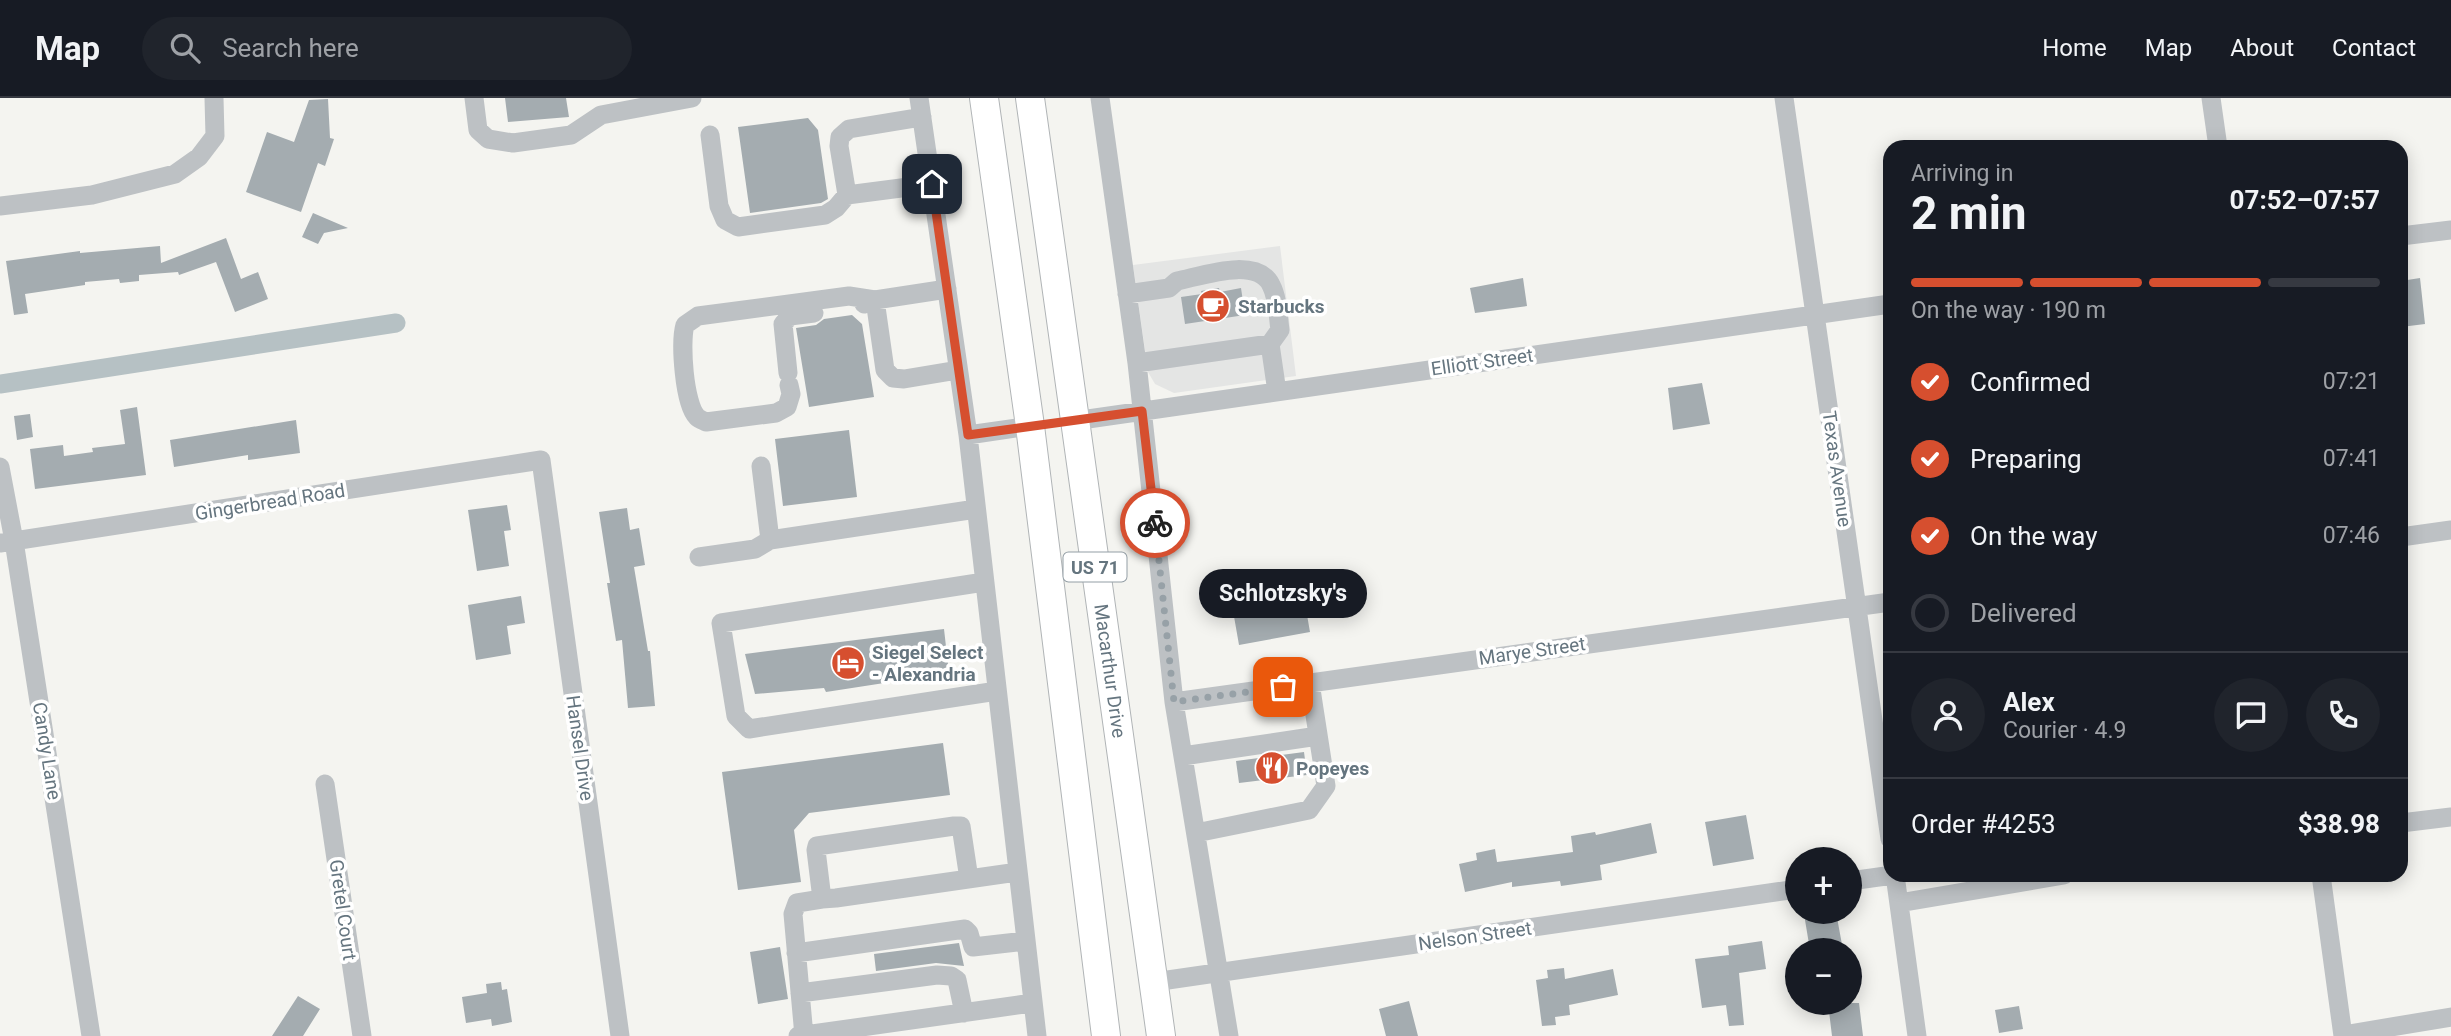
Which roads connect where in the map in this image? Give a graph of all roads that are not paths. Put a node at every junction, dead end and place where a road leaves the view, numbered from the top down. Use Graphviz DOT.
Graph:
graph roads {
  1 [pos="214,98"];
  2 [pos="474,98"];
  3 [pos="692,98"];
  4 [pos="985,98"];
  5 [pos="1030,98"];
  6 [pos="1100,98"];
  7 [pos="1784,98"];
  8 [pos="2211,98"];
  9 [pos="921,107"];
  10 [pos="710,135"];
  11 [pos="2217,140"];
  12 [pos="932,184"];
  13 [pos="846,195"];
  14 [pos="0,206"];
  15 [pos="2451,230"];
  16 [pos="2408,235"];
  17 [pos="947,289"];
  18 [pos="1127,294"];
  19 [pos="875,300"];
  20 [pos="1883,305"];
  21 [pos="1815,314"];
  22 [pos="1269,344"];
  23 [pos="1137,363"];
  24 [pos="958,370"];
  25 [pos="1277,392"];
  26 [pos="1142,411"];
  27 [pos="1074,421"];
  28 [pos="1030,426"];
  29 [pos="968,435"];
  30 [pos="541,460"];
  31 [pos="761,466"];
  32 [pos="0,467"];
  33 [pos="976,509"];
  34 [pos="2451,530"];
  35 [pos="2408,536"];
  36 [pos="771,540"];
  37 [pos="7,542"];
  38 [pos="699,557"];
  39 [pos="984,582"];
  40 [pos="1883,603"];
  41 [pos="1857,606"];
  42 [pos="1310,683"];
  43 [pos="997,691"];
  44 [pos="1174,702"];
  45 [pos="1314,736"];
  46 [pos="1183,756"];
  47 [pos="325,784"];
  48 [pos="1883,790"];
  49 [pos="2451,817"];
  50 [pos="2408,822"];
  51 [pos="1196,833"];
  52 [pos="1018,872"];
  53 [pos="1883,876"];
  54 [pos="969,879"];
  55 [pos="1862,879"];
  56 [pos="1895,882"];
  57 [pos="2023,882"];
  58 [pos="2322,882"];
  59 [pos="1785,891"];
  60 [pos="822,899"];
  61 [pos="1899,903"];
  62 [pos="1026,941"];
  63 [pos="796,953"];
  64 [pos="1220,973"];
  65 [pos="1154,982"];
  66 [pos="800,993"];
  67 [pos="1032,1003"];
  68 [pos="964,1013"];
  69 [pos="2451,1017"];
  70 [pos="901,1029"];
  71 [pos="91,1036"];
  72 [pos="362,1036"];
  73 [pos="620,1036"];
  74 [pos="798,1036"];
  75 [pos="804,1036"];
  76 [pos="1037,1036"];
  77 [pos="1106,1036"];
  78 [pos="1161,1036"];
  79 [pos="1229,1036"];
  80 [pos="1917,1036"];
  81 [pos="2343,1036"];
  1 -- 14 [label="street"];
  2 -- 3 [label="street"];
  4 -- 28 [label="highway, US 71"];
  5 -- 27 [label="highway, Macarthur Drive / US 71"];
  6 -- 18 [label="street"];
  7 -- 21 [label="street, Texas Avenue"];
  8 -- 11 [label="street"];
  9 -- 12 [label="street"];
  9 -- 13 [label="street"];
  10 -- 13 [label="street"];
  12 -- 13 [label="street"];
  12 -- 17 [label="street"];
  15 -- 16 [label="street"];
  17 -- 19 [label="street"];
  17 -- 24 [label="street"];
  18 -- 22 [label="street"];
  18 -- 23 [label="street"];
  19 -- 19 [label="street"];
  19 -- 24 [label="street"];
  20 -- 21 [label="street, Elliott Street"];
  21 -- 25 [label="street, Elliott Street"];
  21 -- 41 [label="street, Texas Avenue"];
  22 -- 23 [label="street"];
  22 -- 25 [label="street"];
  23 -- 26 [label="street"];
  24 -- 29 [label="street"];
  25 -- 26 [label="street, Elliott Street"];
  26 -- 27 [label="street, Elliott Street"];
  26 -- 44 [label="street"];
  27 -- 28 [label="highway"];
  27 -- 65 [label="highway, Macarthur Drive / US 71"];
  28 -- 29 [label="street"];
  28 -- 77 [label="highway, US 71"];
  29 -- 33 [label="street"];
  30 -- 37 [label="street, Gingerbread Road"];
  30 -- 73 [label="street, Hansel Drive"];
  31 -- 36 [label="street"];
  32 -- 37 [label="street, Candy Lane"];
  33 -- 36 [label="street"];
  33 -- 39 [label="street"];
  34 -- 35 [label="street"];
  36 -- 38 [label="street"];
  37 -- 71 [label="street, Candy Lane"];
  39 -- 43 [label="street"];
  39 -- 43 [label="street"];
  40 -- 41 [label="street, Marye Street"];
  41 -- 42 [label="street, Marye Street"];
  41 -- 48 [label="street, Texas Avenue"];
  42 -- 44 [label="street, Marye Street"];
  42 -- 45 [label="street"];
  43 -- 52 [label="street"];
  44 -- 46 [label="street"];
  45 -- 46 [label="street"];
  45 -- 51 [label="street"];
  46 -- 51 [label="street"];
  47 -- 72 [label="street, Gretel Court"];
  49 -- 50 [label="street"];
  51 -- 64 [label="street"];
  52 -- 54 [label="street"];
  52 -- 62 [label="street"];
  53 -- 55 [label="street"];
  54 -- 60 [label="street"];
  54 -- 60 [label="street"];
  56 -- 61 [label="street"];
  57 -- 61 [label="street"];
  58 -- 81 [label="street"];
  59 -- 64 [label="street, Nelson Street"];
  60 -- 63 [label="street"];
  61 -- 80 [label="street"];
  62 -- 63 [label="street"];
  62 -- 67 [label="street"];
  63 -- 66 [label="street"];
  64 -- 65 [label="street, Nelson Street"];
  64 -- 79 [label="street"];
  65 -- 78 [label="highway, Macarthur Drive / US 71"];
  66 -- 68 [label="street"];
  66 -- 75 [label="street"];
  67 -- 68 [label="street"];
  67 -- 76 [label="street"];
  68 -- 70 [label="street"];
  69 -- 81 [label="street"];
  70 -- 75 [label="street"];
  74 -- 75 [label="street"];
}
